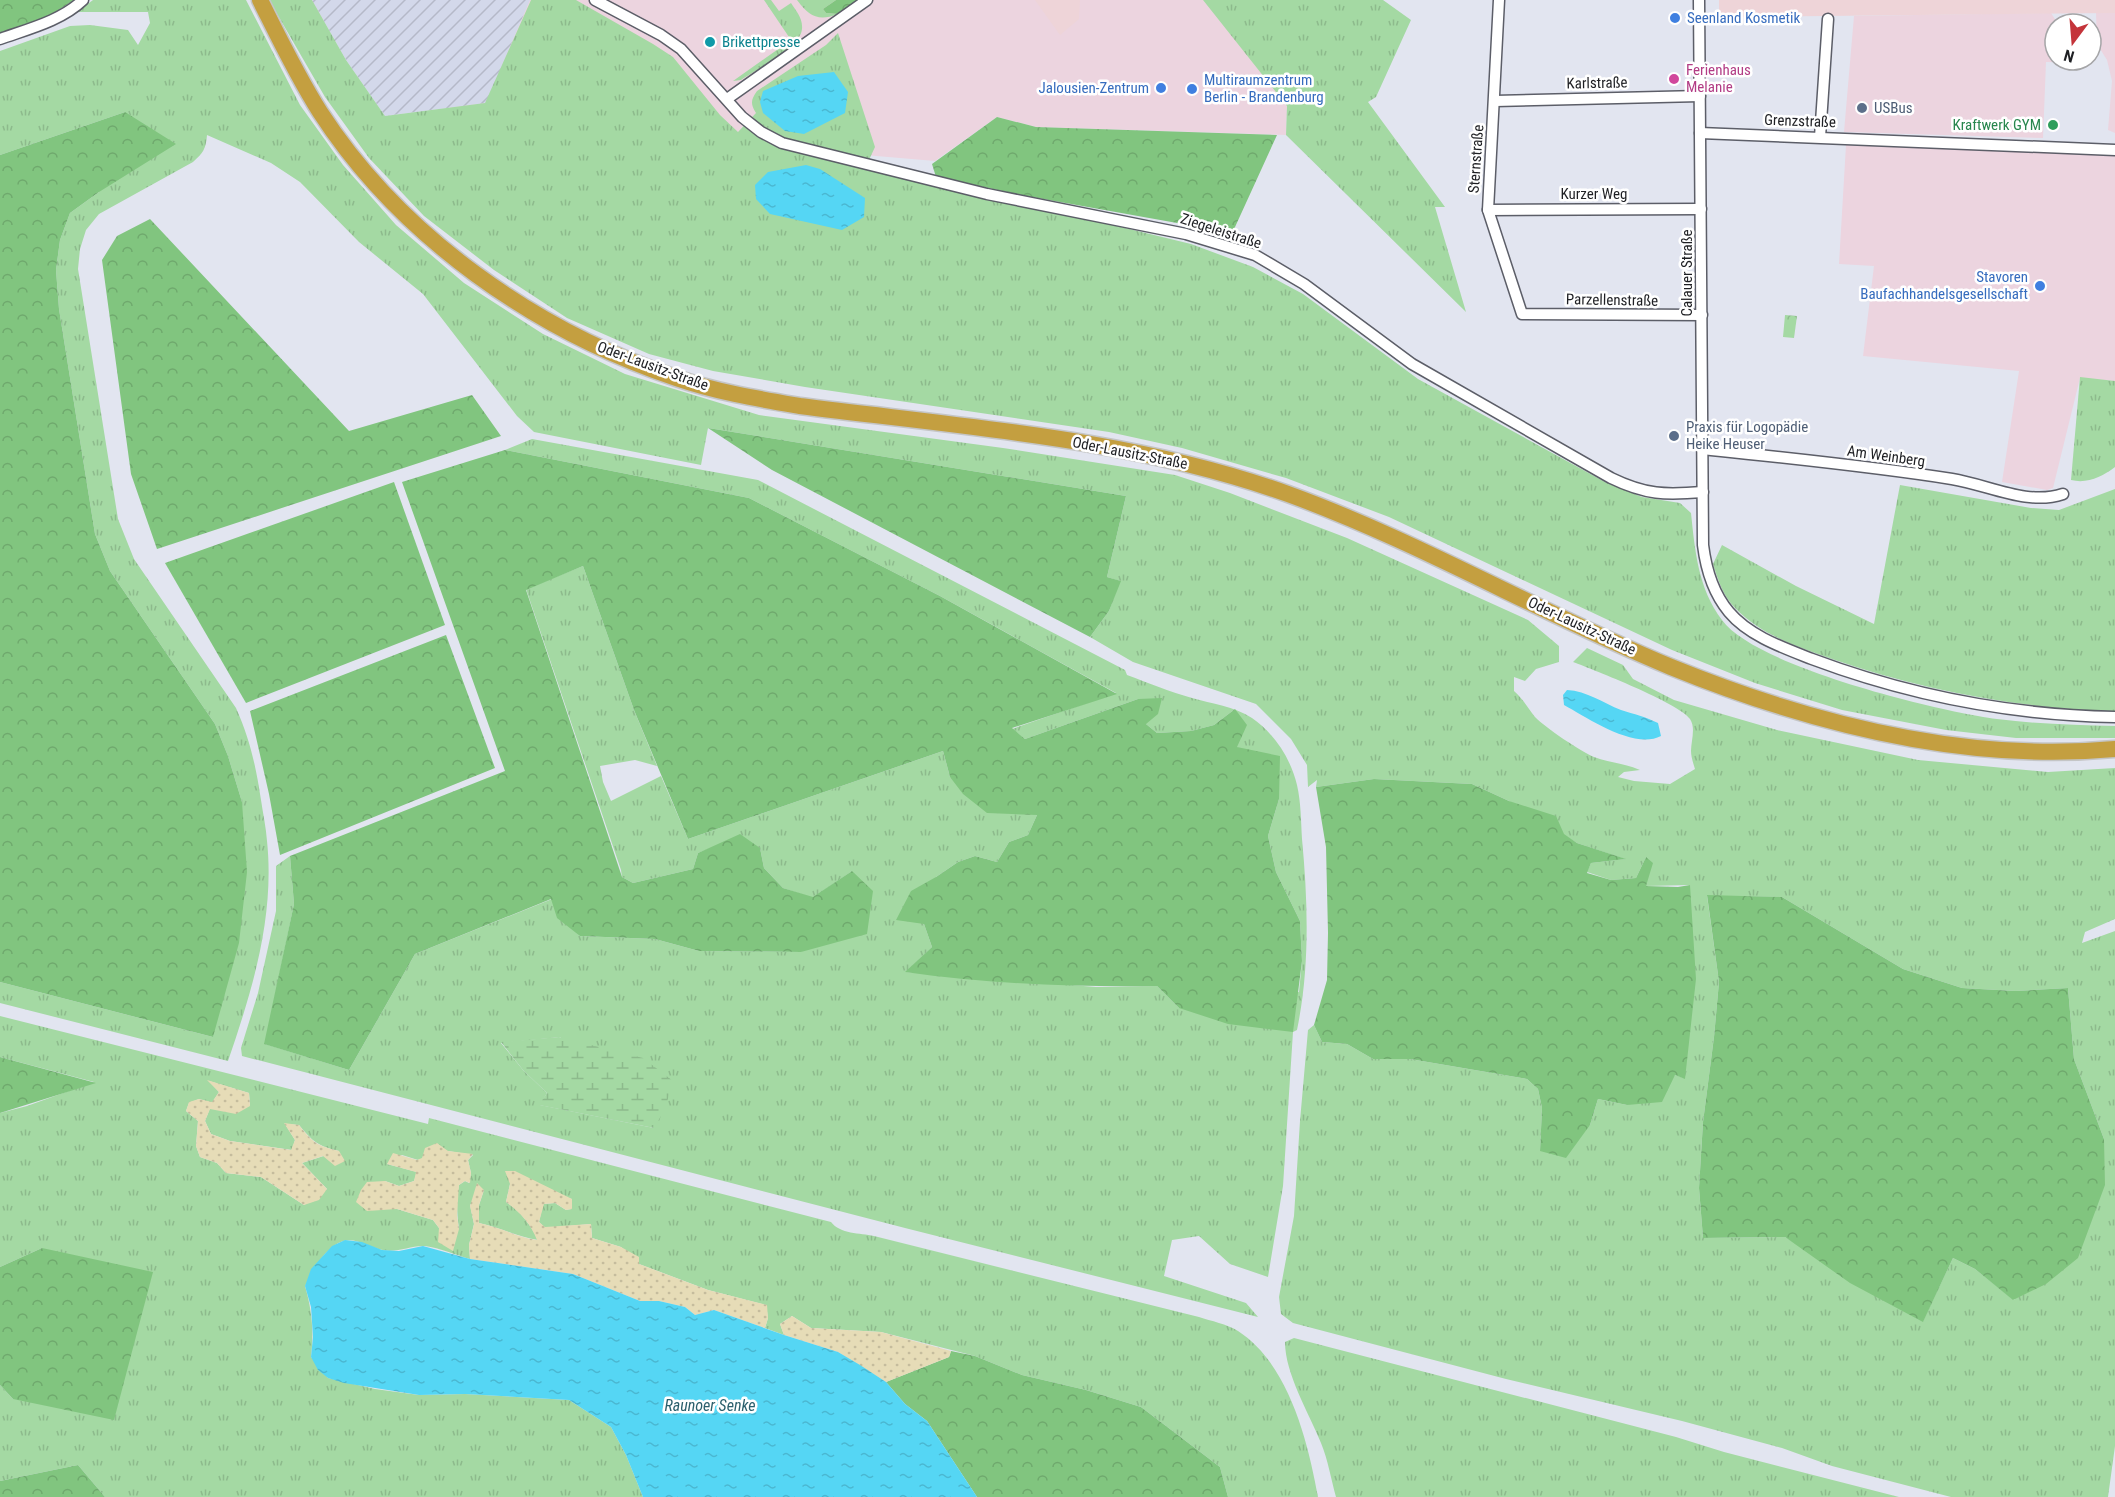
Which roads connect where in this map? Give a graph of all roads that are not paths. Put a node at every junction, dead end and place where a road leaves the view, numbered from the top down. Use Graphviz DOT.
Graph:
graph roads {
  1 [pos="82,0"];
  2 [pos="260,0"];
  3 [pos="596,0"];
  4 [pos="867,0"];
  5 [pos="1499,0"];
  6 [pos="1699,0"];
  7 [pos="1828,19"];
  8 [pos="0,39"];
  9 [pos="1700,96"];
  10 [pos="727,99"];
  11 [pos="1495,101"];
  12 [pos="1700,133"];
  13 [pos="1820,137"];
  14 [pos="2115,150"];
  15 [pos="1701,209"];
  16 [pos="1488,210"];
  17 [pos="1522,314"];
  18 [pos="1702,315"];
  19 [pos="1703,449"];
  20 [pos="1703,492"];
  21 [pos="2063,494"];
  22 [pos="2115,717"];
  23 [pos="2115,750"];
  1 -- 8 [label="street"];
  2 -- 23 [label="highway, Oder-Lausitz-Straße"];
  3 -- 10 [label="street, Ziegeleistraße"];
  4 -- 10 [label="street"];
  5 -- 11 [label="street, Sternstraße"];
  6 -- 9 [label="street, Calauer Straße"];
  7 -- 13 [label="street"];
  9 -- 11 [label="street, Karlstraße"];
  9 -- 12 [label="street, Calauer Straße"];
  10 -- 20 [label="street, Ziegeleistraße"];
  11 -- 16 [label="street, Sternstraße"];
  12 -- 13 [label="street, Grenzstraße"];
  12 -- 15 [label="street, Calauer Straße"];
  13 -- 14 [label="street, Grenzstraße"];
  15 -- 16 [label="street, Kurzer Weg"];
  15 -- 18 [label="street, Calauer Straße"];
  16 -- 17 [label="street, Sternstraße"];
  17 -- 18 [label="street, Parzellenstraße"];
  18 -- 19 [label="street, Calauer Straße"];
  19 -- 20 [label="street, Calauer Straße"];
  19 -- 21 [label="street, Am Weinberg"];
  20 -- 22 [label="street, Calauer Straße"];
}
